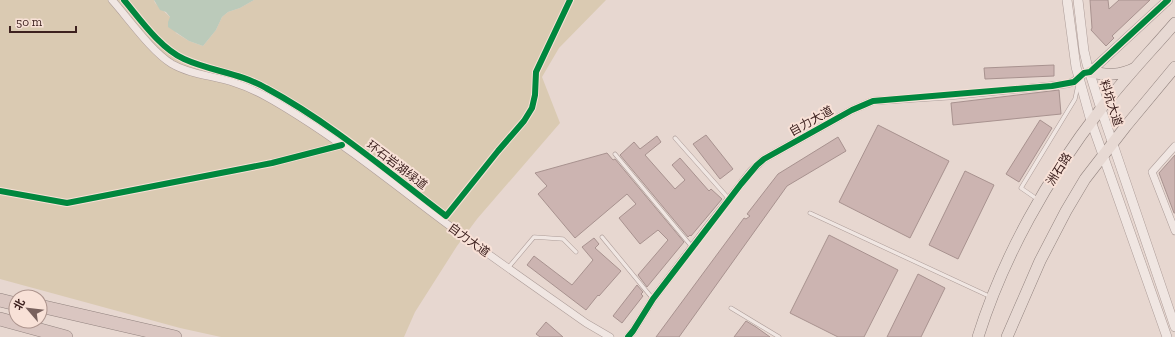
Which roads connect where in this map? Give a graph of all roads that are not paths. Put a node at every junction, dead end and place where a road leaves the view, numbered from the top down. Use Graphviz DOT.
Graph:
graph roads {
  1 [pos="112,0"];
  2 [pos="1067,0"];
  3 [pos="1078,0"];
  4 [pos="1168,0"];
  5 [pos="1175,23"];
  6 [pos="1137,66"];
  7 [pos="1175,67"];
  8 [pos="1090,72"];
  9 [pos="1079,78"];
  10 [pos="1101,109"];
  11 [pos="1092,121"];
  12 [pos="675,138"];
  13 [pos="1113,142"];
  14 [pos="1175,146"];
  15 [pos="615,154"];
  16 [pos="1103,154"];
  17 [pos="729,199"];
  18 [pos="1040,201"];
  19 [pos="810,213"];
  20 [pos="1175,231"];
  21 [pos="602,237"];
  22 [pos="692,247"];
  23 [pos="576,252"];
  24 [pos="508,268"];
  25 [pos="992,297"];
  26 [pos="653,300"];
  27 [pos="48,308"];
  28 [pos="731,308"];
  29 [pos="48,312"];
  30 [pos="0,319"];
  31 [pos="0,323"];
  32 [pos="1175,327"];
  33 [pos="45,337"];
  34 [pos="66,337"];
  35 [pos="137,337"];
  36 [pos="175,337"];
  37 [pos="610,337"];
  38 [pos="628,337"];
  39 [pos="779,337"];
  40 [pos="978,337"];
  41 [pos="1007,337"];
  42 [pos="1167,337"];
  1 -- 24 [label="street, 自力大道"];
  2 -- 9 [label="street, 料坑大道"];
  3 -- 8 [label="street, 料坑大道"];
  4 -- 8 [label="street"];
  5 -- 6 [label="main road, 洲石路"];
  6 -- 8 [label="main road"];
  6 -- 10 [label="main road, 洲石路"];
  7 -- 13 [label="main road"];
  8 -- 9 [label="street, 自力大道"];
  8 -- 10 [label="street, 料坑大道"];
  9 -- 11 [label="street, 料坑大道"];
  9 -- 17 [label="street, 自力大道"];
  9 -- 18 [label="lane"];
  10 -- 11 [label="main road, 洲石路"];
  10 -- 13 [label="street, 料坑大道"];
  11 -- 16 [label="street, 料坑大道"];
  11 -- 18 [label="main road, 洲石路"];
  12 -- 17 [label="lane"];
  13 -- 16 [label="main road"];
  13 -- 32 [label="street, 料坑大道"];
  14 -- 20 [label="street"];
  15 -- 22 [label="lane"];
  16 -- 41 [label="main road"];
  16 -- 42 [label="street, 料坑大道"];
  17 -- 22 [label="street, 自力大道"];
  18 -- 25 [label="main road, 洲石路"];
  19 -- 25 [label="lane"];
  21 -- 26 [label="lane"];
  22 -- 26 [label="street, 自力大道"];
  23 -- 24 [label="lane"];
  24 -- 37 [label="street, 自力大道"];
  25 -- 40 [label="main road, 洲石路"];
  26 -- 38 [label="street, 自力大道"];
  27 -- 36 [label="highway"];
  28 -- 39 [label="lane"];
  29 -- 35 [label="highway"];
  30 -- 34 [label="highway"];
  31 -- 33 [label="highway"];
}
